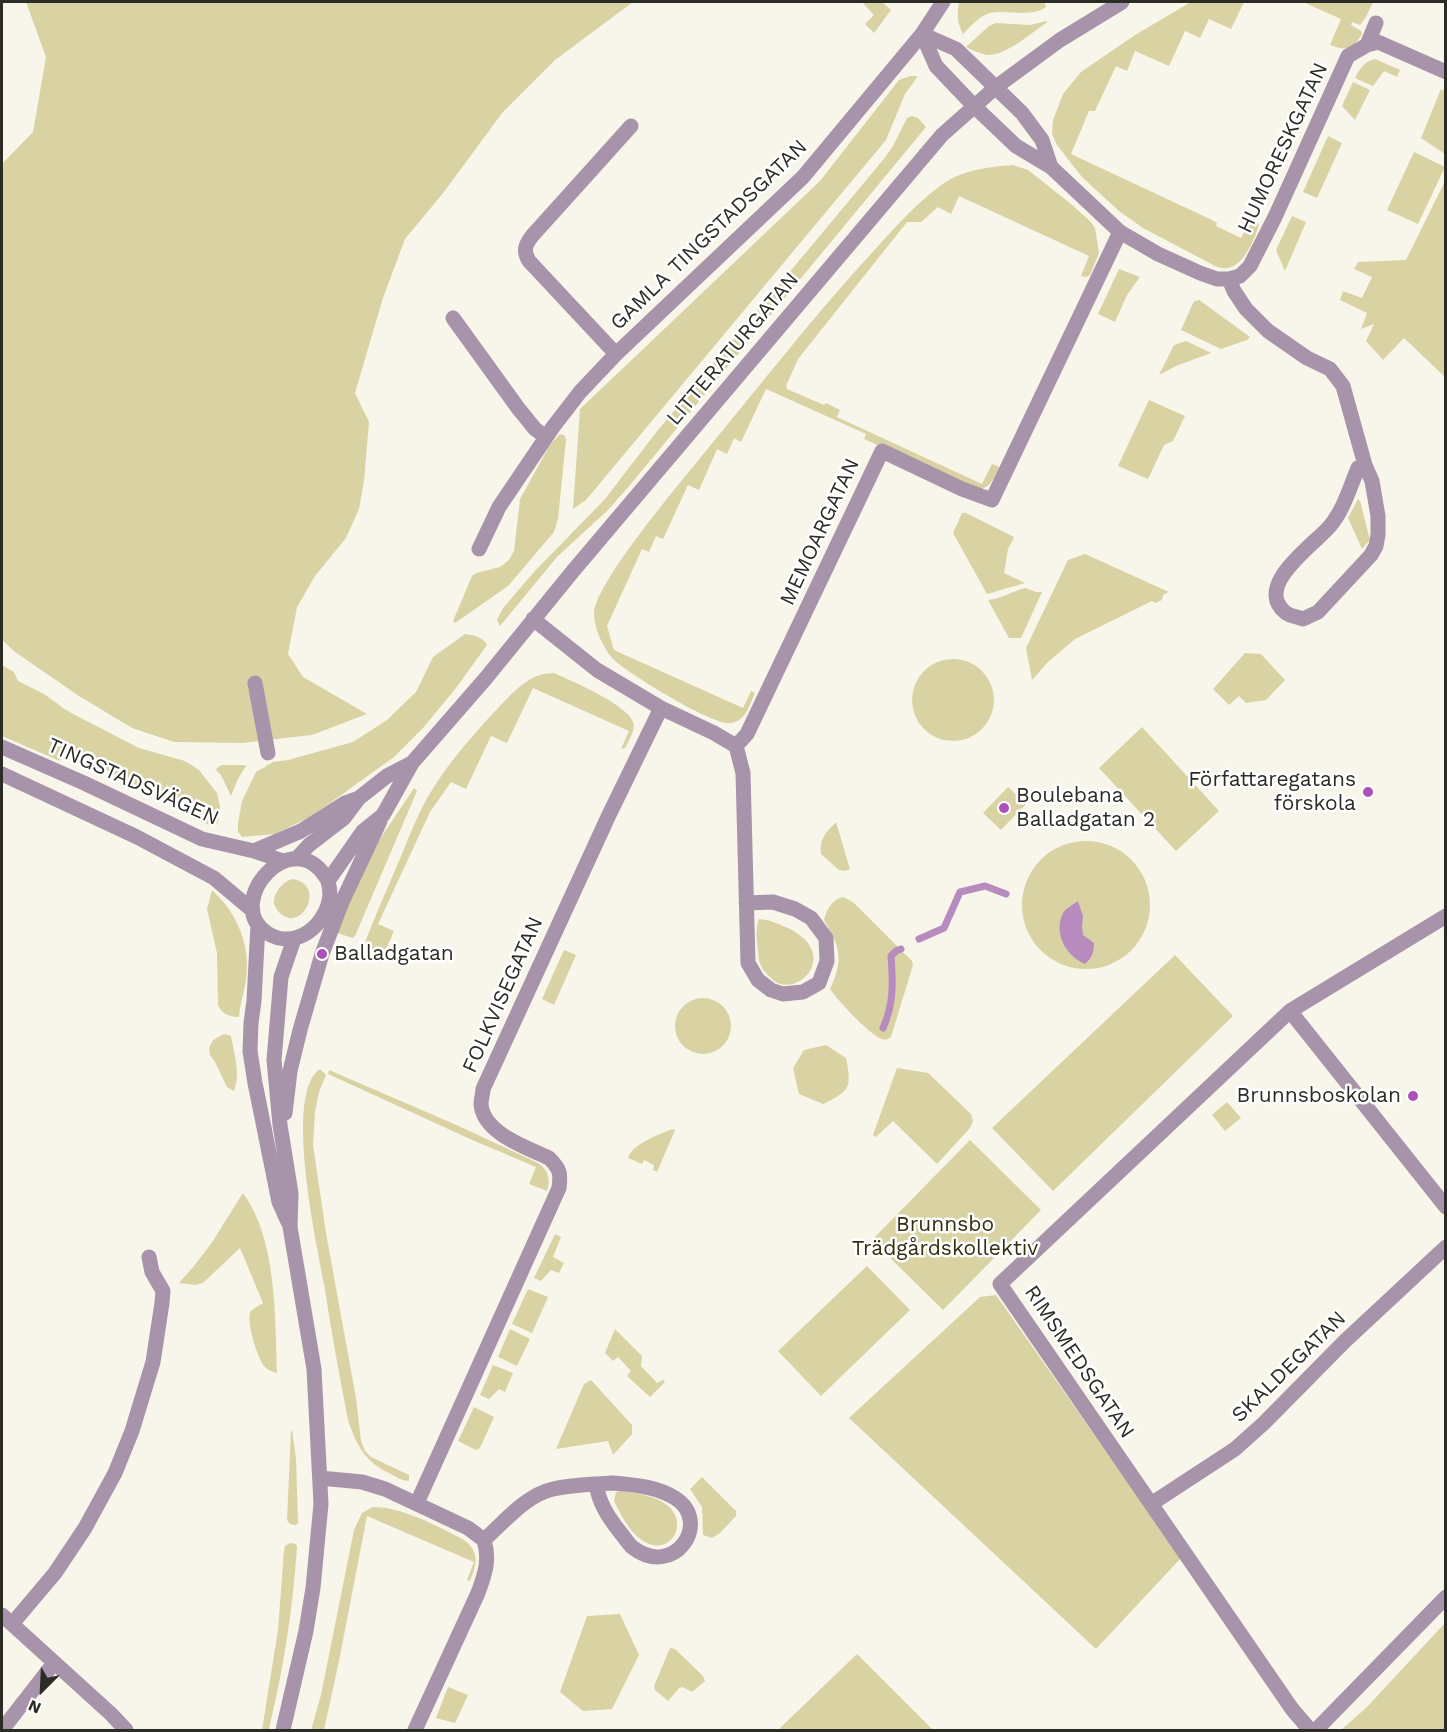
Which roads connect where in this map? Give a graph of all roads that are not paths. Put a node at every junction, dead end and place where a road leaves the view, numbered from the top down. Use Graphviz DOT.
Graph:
graph roads {
  1 [pos="943,2"];
  2 [pos="1122,2"];
  3 [pos="1376,23"];
  4 [pos="922,34"];
  5 [pos="1367,45"];
  6 [pos="1446,72"];
  7 [pos="996,87"];
  8 [pos="974,106"];
  9 [pos="631,126"];
  10 [pos="1051,167"];
  11 [pos="1120,232"];
  12 [pos="1229,279"];
  13 [pos="453,318"];
  14 [pos="616,354"];
  15 [pos="546,437"];
  16 [pos="1365,465"];
  17 [pos="479,549"];
  18 [pos="533,619"];
  19 [pos="255,683"];
  20 [pos="661,708"];
  21 [pos="736,746"];
  22 [pos="2,747"];
  23 [pos="268,753"];
  24 [pos="412,763"];
  25 [pos="2,774"];
  26 [pos="359,798"];
  27 [pos="383,815"];
  28 [pos="254,852"];
  29 [pos="289,860"];
  30 [pos="328,881"];
  31 [pos="746,903"];
  32 [pos="1446,916"];
  33 [pos="255,917"];
  34 [pos="294,939"];
  35 [pos="1290,1011"];
  36 [pos="280,1125"];
  37 [pos="1446,1207"];
  38 [pos="290,1227"];
  39 [pos="1446,1247"];
  40 [pos="149,1257"];
  41 [pos="320,1478"];
  42 [pos="596,1484"];
  43 [pos="417,1503"];
  44 [pos="1151,1504"];
  45 [pos="484,1540"];
  46 [pos="1446,1597"];
  47 [pos="7,1619"];
  48 [pos="54,1663"];
  49 [pos="2,1731"];
  50 [pos="126,1731"];
  51 [pos="283,1731"];
  52 [pos="416,1731"];
  53 [pos="1310,1731"];
  54 [pos="1316,1731"];
  1 -- 4 [label="street, GAMLA TINGSTADSGATAN"];
  2 -- 7 [label="street, LITTERATURGATAN"];
  3 -- 5 [label="street"];
  4 -- 7 [label="street"];
  4 -- 8 [label="street"];
  4 -- 14 [label="street, GAMLA TINGSTADSGATAN"];
  5 -- 6 [label="street"];
  5 -- 12 [label="street, HUMORESKGATAN"];
  7 -- 8 [label="street, LITTERATURGATAN"];
  7 -- 10 [label="street"];
  8 -- 10 [label="street"];
  8 -- 18 [label="street, LITTERATURGATAN"];
  9 -- 14 [label="street, GAMLA TINGSTADSGATAN"];
  10 -- 11 [label="street"];
  11 -- 12 [label="street"];
  11 -- 21 [label="street, MEMOARGATAN"];
  12 -- 16 [label="street"];
  13 -- 15 [label="street"];
  14 -- 15 [label="street, GAMLA TINGSTADSGATAN"];
  15 -- 17 [label="street, GAMLA TINGSTADSGATAN"];
  16 -- 16 [label="street"];
  18 -- 20 [label="street"];
  18 -- 24 [label="street, LITTERATURGATAN"];
  19 -- 23 [label="street"];
  20 -- 21 [label="street"];
  20 -- 43 [label="street, FOLKVISEGATAN"];
  21 -- 31 [label="street"];
  22 -- 28 [label="street, TINGSTADSVÄGEN"];
  24 -- 26 [label="street, LITTERATURGATAN"];
  24 -- 27 [label="street, LITTERATURGATAN"];
  25 -- 33 [label="street"];
  26 -- 28 [label="street, LITTERATURGATAN"];
  26 -- 29 [label="street, LITTERATURGATAN"];
  27 -- 30 [label="street, LITTERATURGATAN"];
  27 -- 36 [label="street"];
  28 -- 29 [label="street, TINGSTADSVÄGEN"];
  29 -- 30 [label="street"];
  29 -- 33 [label="street, LITTERATURGATAN"];
  30 -- 34 [label="street, LITTERATURGATAN"];
  31 -- 31 [label="street"];
  32 -- 35 [label="street"];
  33 -- 34 [label="street"];
  33 -- 38 [label="street, LITTERATURGATAN"];
  34 -- 36 [label="street, LITTERATURGATAN"];
  35 -- 37 [label="street"];
  35 -- 44 [label="street, RIMSMEDSGATAN"];
  36 -- 38 [label="street, LITTERATURGATAN"];
  38 -- 41 [label="street, LITTERATURGATAN"];
  39 -- 44 [label="street, SKALDEGATAN"];
  40 -- 47 [label="street"];
  41 -- 43 [label="street"];
  41 -- 51 [label="street, LITTERATURGATAN"];
  42 -- 42 [label="street"];
  42 -- 45 [label="street"];
  43 -- 45 [label="street"];
  44 -- 53 [label="street, RIMSMEDSGATAN"];
  45 -- 52 [label="street"];
  46 -- 54 [label="street"];
  47 -- 48 [label="street"];
  48 -- 49 [label="street"];
  48 -- 50 [label="street"];
}
